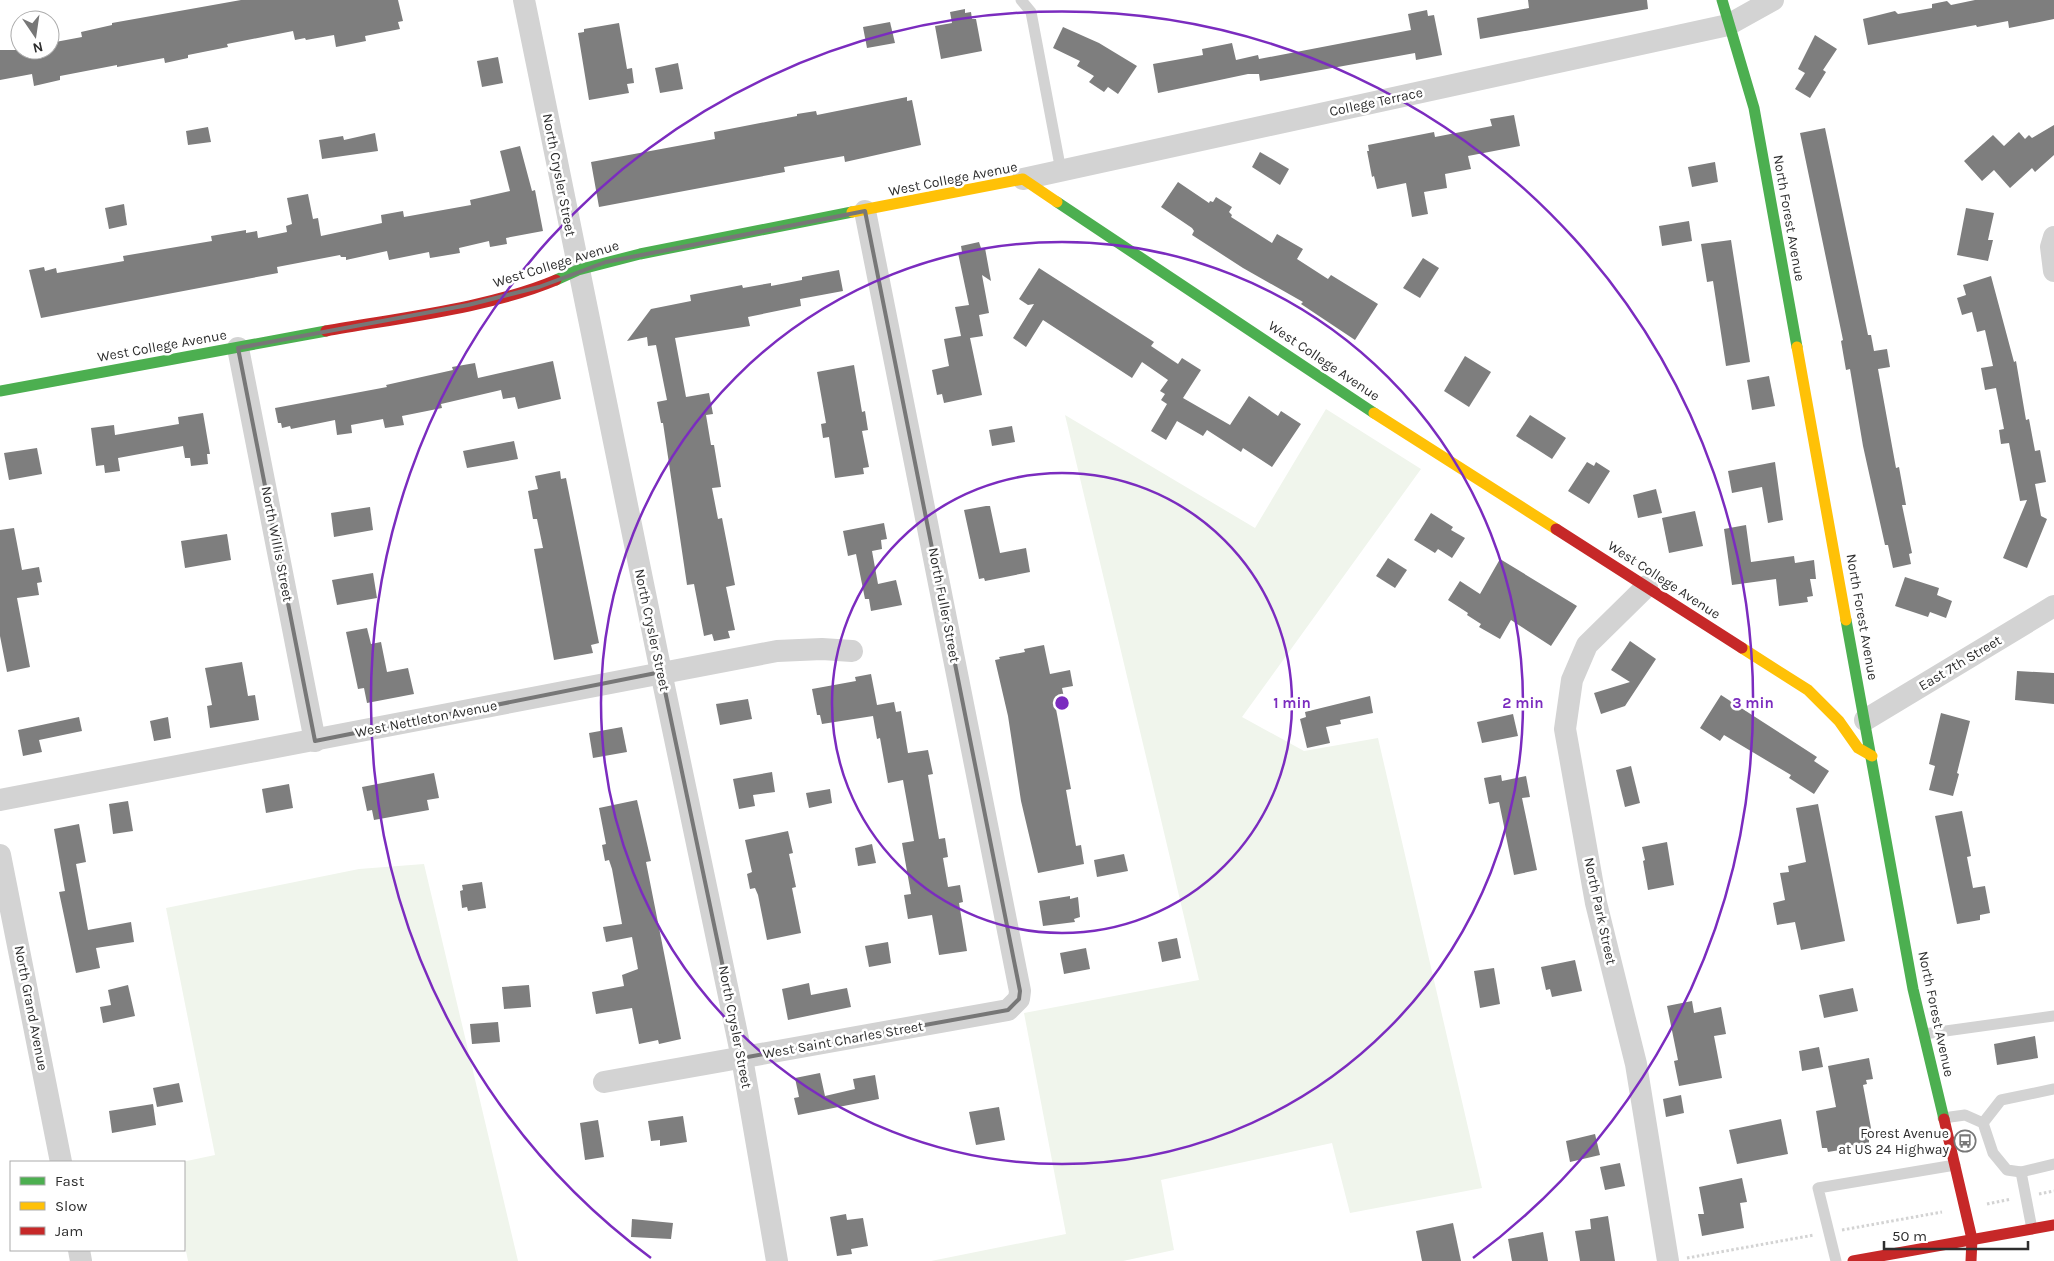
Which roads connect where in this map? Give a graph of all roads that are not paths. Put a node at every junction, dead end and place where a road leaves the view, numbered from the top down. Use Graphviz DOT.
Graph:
graph roads {
  1 [pos="524,0"];
  2 [pos="1021,0"];
  3 [pos="1722,0"];
  4 [pos="1773,0"];
  5 [pos="1728,25"];
  6 [pos="1061,171"];
  7 [pos="1023,179"];
  8 [pos="866,211"];
  9 [pos="2054,237"];
  10 [pos="578,270"];
  11 [pos="2054,271"];
  12 [pos="238,348"];
  13 [pos="0,391"];
  14 [pos="1647,586"];
  15 [pos="2054,606"];
  16 [pos="852,651"];
  17 [pos="661,672"];
  18 [pos="1865,720"];
  19 [pos="315,741"];
  20 [pos="1872,756"];
  21 [pos="0,800"];
  22 [pos="0,854"];
  23 [pos="1019,999"];
  24 [pos="2054,1016"];
  25 [pos="1924,1034"];
  26 [pos="742,1058"];
  27 [pos="604,1082"];
  28 [pos="2054,1089"];
  29 [pos="1944,1118"];
  30 [pos="1983,1122"];
  31 [pos="61,1161"];
  32 [pos="2054,1164"];
  33 [pos="1954,1165"];
  34 [pos="2021,1172"];
  35 [pos="2054,1225"];
  36 [pos="2032,1229"];
  37 [pos="1972,1240"];
  38 [pos="1896,1257"];
  39 [pos="1675,1260"];
  40 [pos="778,1261"];
  41 [pos="1836,1261"];
  42 [pos="1853,1261"];
  43 [pos="1970,1261"];
  1 -- 10 [label="street, North Crysler Street"];
  2 -- 6 [label="lane"];
  3 -- 5 [label="street, North Forest Avenue"];
  4 -- 5 [label="street, College Terrace"];
  5 -- 6 [label="street, College Terrace"];
  5 -- 18 [label="street, North Forest Avenue"];
  6 -- 7 [label="street, College Terrace"];
  7 -- 8 [label="street, West College Avenue"];
  7 -- 14 [label="street, West College Avenue"];
  8 -- 10 [label="street, West College Avenue"];
  8 -- 23 [label="street, North Fuller Street"];
  9 -- 11 [label="street"];
  10 -- 12 [label="street, West College Avenue"];
  10 -- 17 [label="street, North Crysler Street"];
  12 -- 13 [label="street, West College Avenue"];
  12 -- 19 [label="street, North Willis Street"];
  14 -- 20 [label="street, West College Avenue"];
  14 -- 39 [label="street, North Park Street"];
  15 -- 18 [label="street, East 7th Street"];
  16 -- 17 [label="street, West Nettleton Avenue"];
  17 -- 19 [label="street, West Nettleton Avenue"];
  17 -- 26 [label="street, North Crysler Street"];
  18 -- 20 [label="street, North Forest Avenue"];
  19 -- 21 [label="street, West Nettleton Avenue"];
  20 -- 25 [label="street, North Forest Avenue"];
  22 -- 31 [label="street, North Grand Avenue"];
  23 -- 26 [label="street, West Saint Charles Street"];
  24 -- 25 [label="lane"];
  25 -- 29 [label="street, North Forest Avenue"];
  26 -- 27 [label="street, West Saint Charles Street"];
  26 -- 40 [label="street, North Crysler Street"];
  28 -- 30 [label="lane"];
  29 -- 30 [label="lane"];
  29 -- 33 [label="street, North Forest Avenue"];
  30 -- 34 [label="lane"];
  32 -- 34 [label="lane"];
  33 -- 37 [label="street, North Forest Avenue"];
  33 -- 41 [label="lane"];
  34 -- 36 [label="lane"];
  35 -- 36 [label="street"];
  36 -- 37 [label="street"];
  37 -- 38 [label="street"];
  37 -- 43 [label="street, North Forest Avenue"];
  38 -- 42 [label="street"];
}
